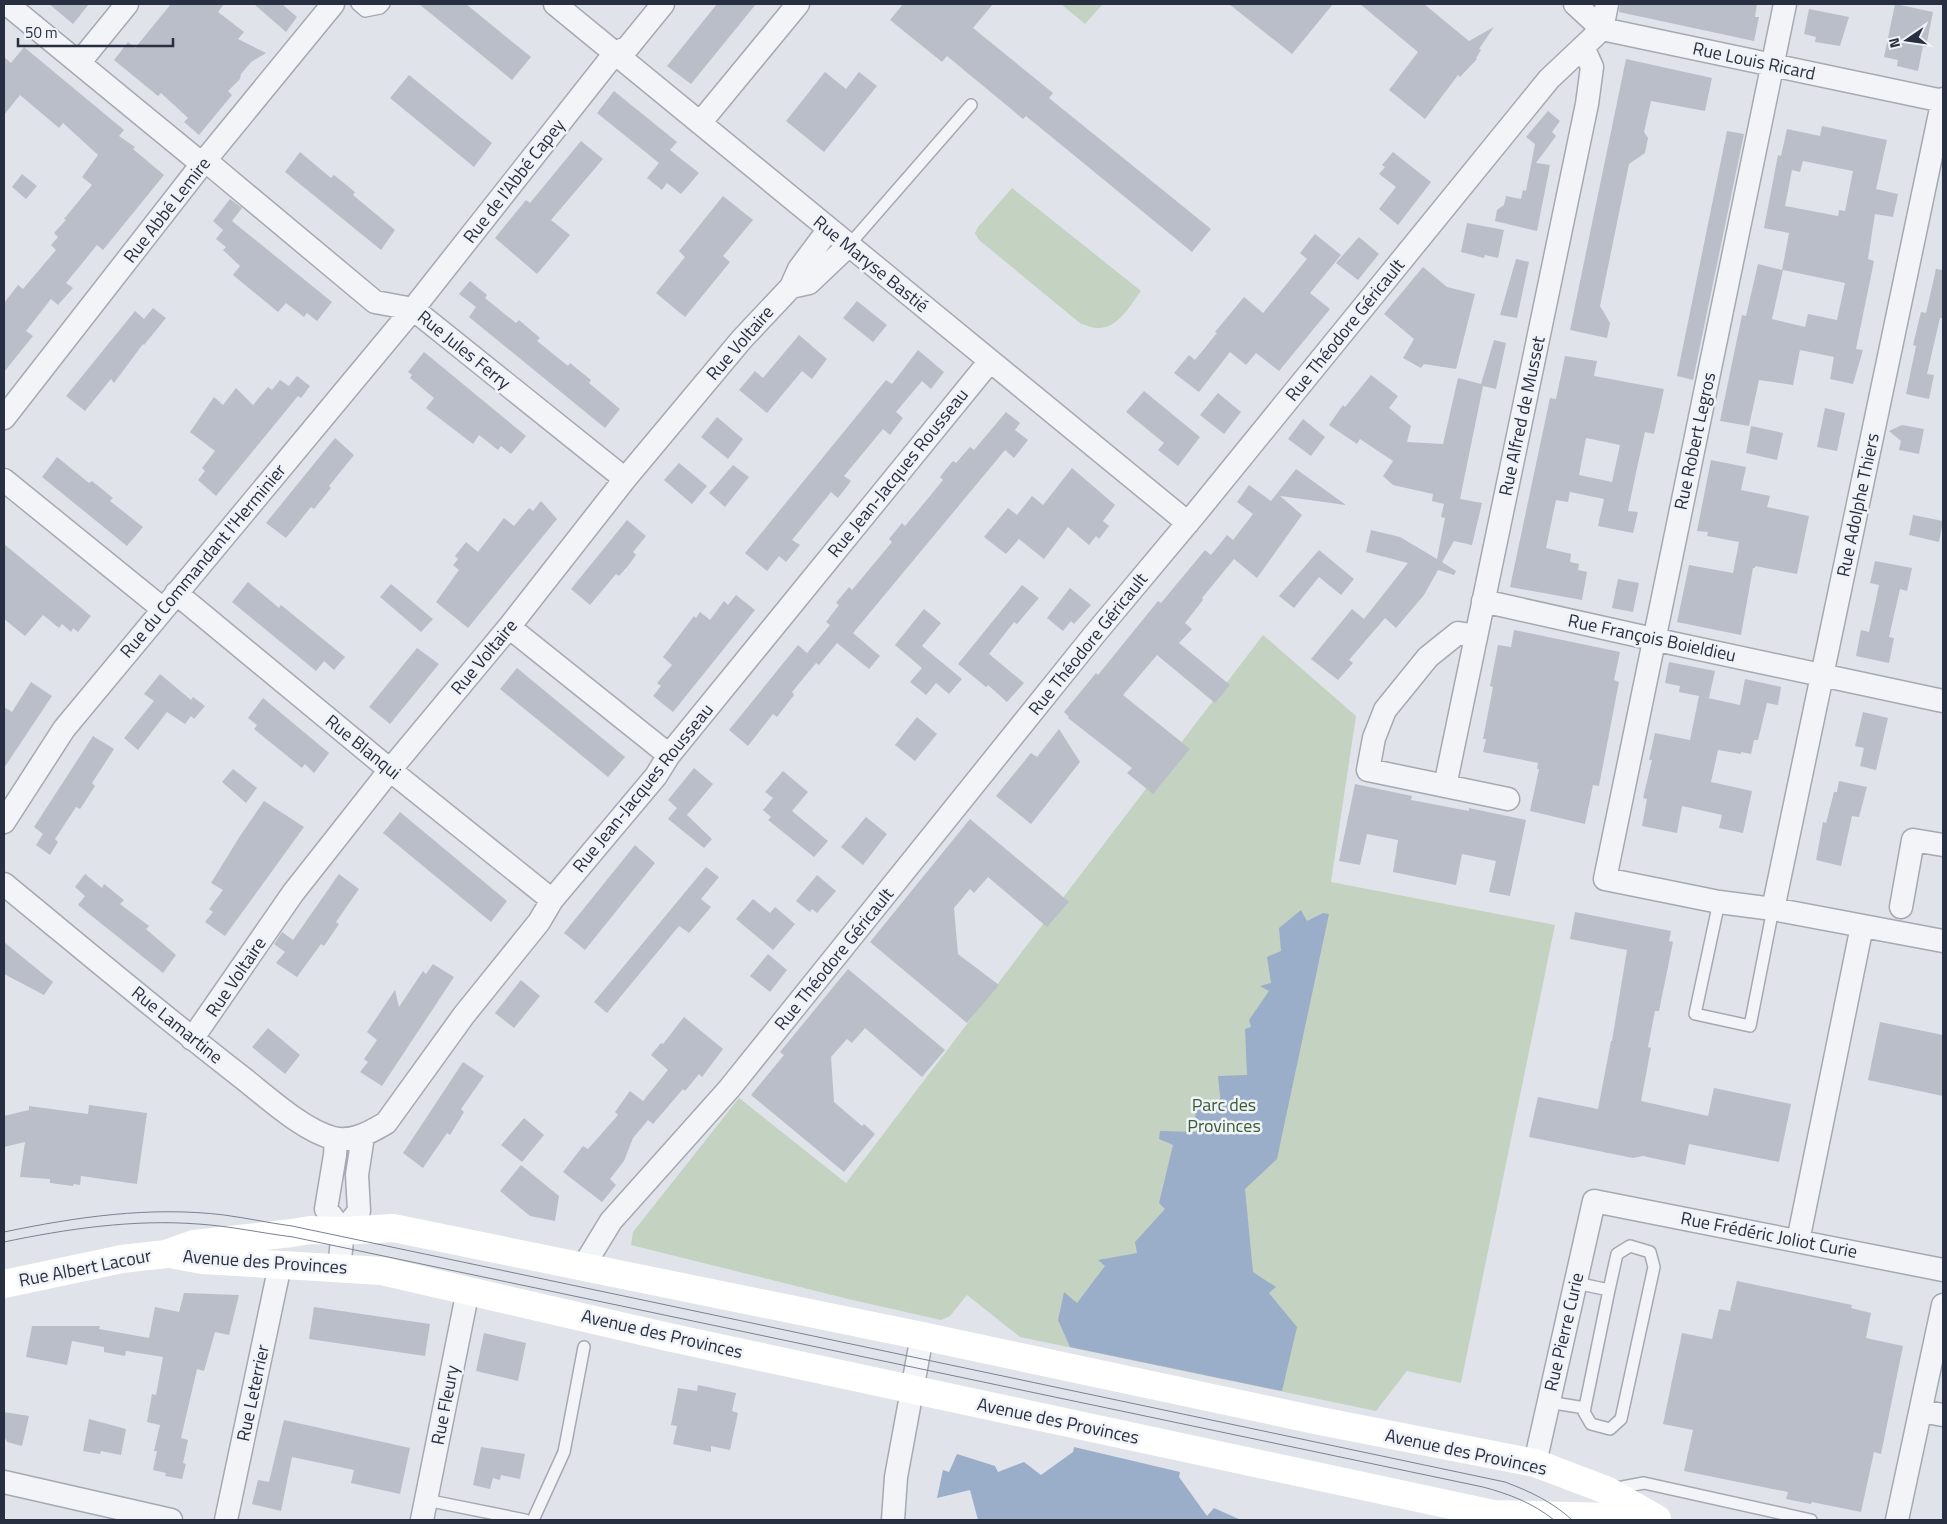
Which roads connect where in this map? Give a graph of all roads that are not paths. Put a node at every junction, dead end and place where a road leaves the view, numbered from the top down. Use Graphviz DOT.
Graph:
graph roads {
  1 [pos="7,4"];
  2 [pos="127,4"];
  3 [pos="333,4"];
  4 [pos="357,4"];
  5 [pos="384,4"];
  6 [pos="555,4"];
  7 [pos="663,4"];
  8 [pos="798,4"];
  9 [pos="1575,4"];
  10 [pos="1608,4"];
  11 [pos="1785,4"];
  12 [pos="1602,29"];
  13 [pos="1583,47"];
  14 [pos="615,53"];
  15 [pos="79,63"];
  16 [pos="1772,65"];
  17 [pos="1943,100"];
  18 [pos="970,105"];
  19 [pos="700,123"];
  20 [pos="202,164"];
  21 [pos="829,229"];
  22 [pos="849,245"];
  23 [pos="791,287"];
  24 [pos="413,310"];
  25 [pos="990,361"];
  26 [pos="4,418"];
  27 [pos="625,479"];
  28 [pos="4,480"];
  29 [pos="1188,523"];
  30 [pos="169,601"];
  31 [pos="1483,601"];
  32 [pos="510,627"];
  33 [pos="1476,636"];
  34 [pos="1654,639"];
  35 [pos="1822,674"];
  36 [pos="1943,701"];
  37 [pos="669,755"];
  38 [pos="390,770"];
  39 [pos="1445,786"];
  40 [pos="1508,799"];
  41 [pos="4,822"];
  42 [pos="1943,845"];
  43 [pos="4,884"];
  44 [pos="552,900"];
  45 [pos="1719,902"];
  46 [pos="1901,907"];
  47 [pos="1773,909"];
  48 [pos="1862,926"];
  49 [pos="1943,941"];
  50 [pos="192,1039"];
  51 [pos="362,1136"];
  52 [pos="336,1139"];
  53 [pos="1594,1201"];
  54 [pos="343,1230"];
  55 [pos="1798,1241"];
  56 [pos="166,1254"];
  57 [pos="280,1266"];
  58 [pos="583,1266"];
  59 [pos="339,1268"];
  60 [pos="1943,1270"];
  61 [pos="1576,1283"];
  62 [pos="4,1284"];
  63 [pos="468,1290"];
  64 [pos="1609,1290"];
  65 [pos="1943,1305"];
  66 [pos="922,1336"];
  67 [pos="584,1348"];
  68 [pos="911,1388"];
  69 [pos="1548,1402"];
  70 [pos="1585,1408"];
  71 [pos="1921,1410"];
  72 [pos="1943,1414"];
  73 [pos="1535,1463"];
  74 [pos="4,1482"];
  75 [pos="1606,1490"];
  76 [pos="424,1510"];
  77 [pos="1617,1519"];
  78 [pos="1661,1519"];
  79 [pos="171,1520"];
  80 [pos="226,1520"];
  81 [pos="525,1520"];
  82 [pos="533,1520"];
  83 [pos="893,1520"];
  84 [pos="1811,1520"];
  85 [pos="1897,1520"];
  1 -- 15 [label="street, Rue Jules Ferry"];
  2 -- 15 [label="street"];
  3 -- 20 [label="street, Rue Abbé Lemire"];
  4 -- 5 [label="lane"];
  6 -- 14 [label="street, Rue Maryse Bastié"];
  7 -- 14 [label="street, Rue de l'Abbé Capey"];
  8 -- 19 [label="street"];
  9 -- 12 [label="street"];
  10 -- 12 [label="street"];
  11 -- 16 [label="street, Rue Robert Legros"];
  12 -- 13 [label="street, Rue Théodore Géricault"];
  12 -- 16 [label="street, Rue Louis Ricard"];
  13 -- 29 [label="street, Rue Théodore Géricault"];
  13 -- 31 [label="street, Rue Alfred de Musset"];
  14 -- 19 [label="street, Rue Maryse Bastié"];
  14 -- 24 [label="street, Rue de l'Abbé Capey"];
  15 -- 20 [label="street, Rue Jules Ferry"];
  16 -- 17 [label="street, Rue Louis Ricard"];
  16 -- 34 [label="street, Rue Robert Legros"];
  17 -- 35 [label="street, Rue Adolphe Thiers"];
  18 -- 22 [label="lane"];
  19 -- 21 [label="street, Rue Maryse Bastié"];
  20 -- 24 [label="street, Rue Jules Ferry"];
  20 -- 26 [label="street, Rue Abbé Lemire"];
  21 -- 22 [label="street, Rue Maryse Bastié"];
  21 -- 23 [label="street, Rue Voltaire"];
  22 -- 23 [label="street, Rue Voltaire"];
  22 -- 25 [label="street, Rue Maryse Bastié"];
  23 -- 27 [label="street, Rue Voltaire"];
  24 -- 27 [label="street, Rue Jules Ferry"];
  24 -- 30 [label="street, Rue du Commandant l'Herminier"];
  25 -- 29 [label="street, Rue Maryse Bastié"];
  25 -- 37 [label="street, Rue Jean-Jacques Rousseau"];
  27 -- 32 [label="street, Rue Voltaire"];
  28 -- 30 [label="street, Rue Blanqui"];
  29 -- 58 [label="street, Rue Théodore Géricault"];
  30 -- 38 [label="street, Rue Blanqui"];
  30 -- 41 [label="street, Rue du Commandant l'Herminier"];
  31 -- 33 [label="street, Rue Alfred de Musset"];
  31 -- 34 [label="street, Rue François Boieldieu"];
  32 -- 37 [label="street"];
  32 -- 38 [label="street, Rue Voltaire"];
  33 -- 39 [label="street, Rue Alfred de Musset"];
  33 -- 39 [label="street"];
  34 -- 35 [label="street, Rue François Boieldieu"];
  34 -- 45 [label="street, Rue Robert Legros"];
  35 -- 36 [label="street, Rue François Boieldieu"];
  35 -- 47 [label="street, Rue Adolphe Thiers"];
  37 -- 44 [label="street, Rue Jean-Jacques Rousseau"];
  38 -- 44 [label="street, Rue Blanqui"];
  38 -- 50 [label="street, Rue Voltaire"];
  39 -- 40 [label="street"];
  42 -- 46 [label="street"];
  43 -- 50 [label="street, Rue Lamartine"];
  44 -- 51 [label="street, Rue Jean-Jacques Rousseau"];
  45 -- 47 [label="street"];
  45 -- 47 [label="lane"];
  47 -- 48 [label="street"];
  48 -- 49 [label="street"];
  48 -- 55 [label="street"];
  50 -- 52 [label="street, Rue Lamartine"];
  51 -- 52 [label="street, Rue Lamartine"];
  51 -- 54 [label="street"];
  52 -- 54 [label="street"];
  53 -- 55 [label="street, Rue Frédéric Joliot Curie"];
  53 -- 61 [label="street, Rue Pierre Curie"];
  54 -- 56 [label="street, Avenue des Provinces"];
  54 -- 58 [label="street, Avenue des Provinces"];
  54 -- 59 [label="street"];
  55 -- 60 [label="street, Rue Frédéric Joliot Curie"];
  56 -- 57 [label="street, Avenue des Provinces"];
  56 -- 62 [label="street, Rue Albert Lacour"];
  57 -- 59 [label="street, Avenue des Provinces"];
  57 -- 80 [label="street, Rue Leterrier"];
  58 -- 66 [label="street, Avenue des Provinces"];
  59 -- 63 [label="street, Avenue des Provinces"];
  61 -- 64 [label="lane"];
  61 -- 69 [label="street, Rue Pierre Curie"];
  63 -- 68 [label="street, Avenue des Provinces"];
  63 -- 76 [label="street, Rue Fleury"];
  64 -- 70 [label="lane"];
  64 -- 70 [label="lane"];
  65 -- 71 [label="street"];
  66 -- 68 [label="street"];
  66 -- 73 [label="street, Avenue des Provinces"];
  67 -- 82 [label="lane"];
  68 -- 77 [label="street, Avenue des Provinces"];
  68 -- 83 [label="street"];
  69 -- 70 [label="lane"];
  69 -- 73 [label="street, Rue Pierre Curie"];
  71 -- 72 [label="street"];
  71 -- 85 [label="street"];
  73 -- 75 [label="street, Avenue des Provinces"];
  74 -- 79 [label="street"];
  75 -- 78 [label="street, Avenue des Provinces"];
  75 -- 84 [label="lane"];
  76 -- 81 [label="lane"];
  77 -- 78 [label="street, Avenue des Provinces"];
}
